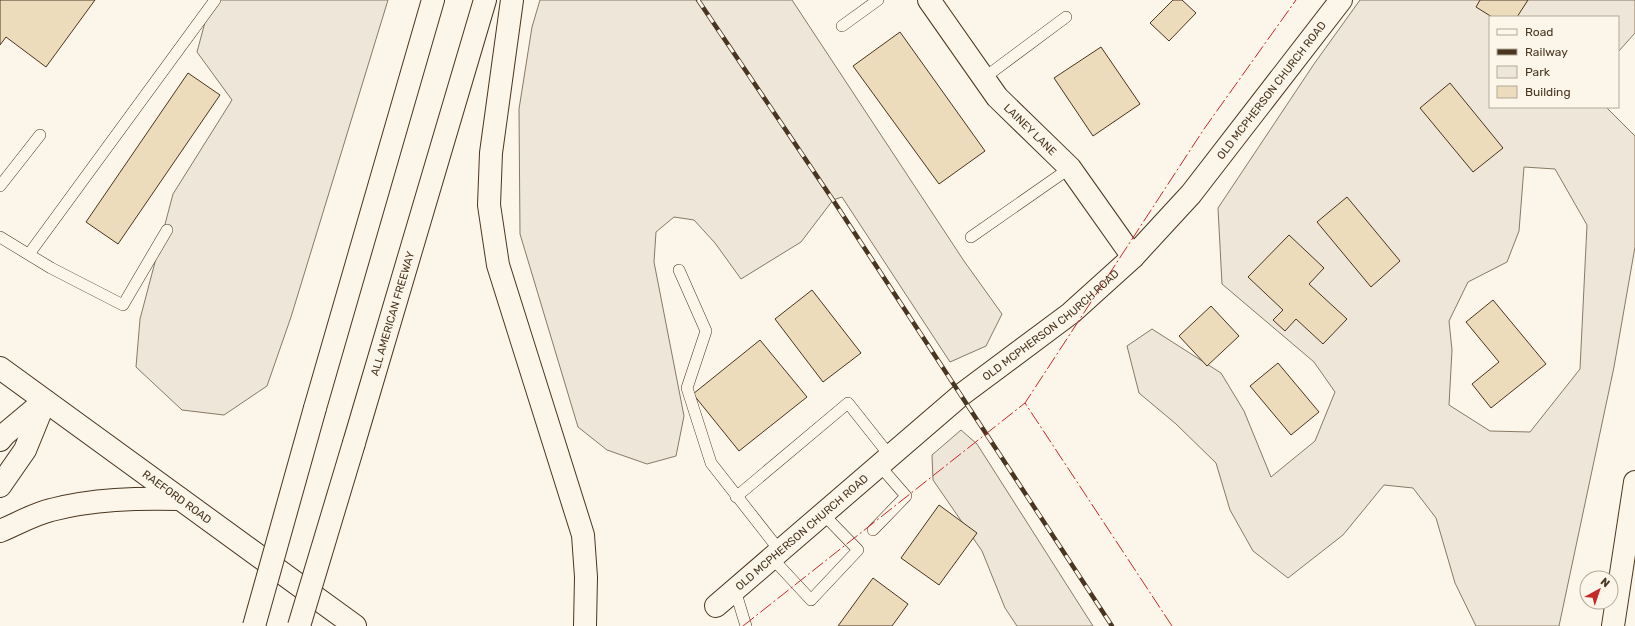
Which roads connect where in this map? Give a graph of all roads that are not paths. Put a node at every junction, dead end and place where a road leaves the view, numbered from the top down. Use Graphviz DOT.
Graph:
graph roads {
  1 [pos="215,0"];
  2 [pos="433,0"];
  3 [pos="485,0"];
  4 [pos="512,0"];
  5 [pos="878,0"];
  6 [pos="929,0"];
  7 [pos="1341,0"];
  8 [pos="1066,17"];
  9 [pos="842,26"];
  10 [pos="984,78"];
  11 [pos="40,135"];
  12 [pos="1070,168"];
  13 [pos="0,186"];
  14 [pos="167,230"];
  15 [pos="970,237"];
  16 [pos="0,238"];
  17 [pos="29,254"];
  18 [pos="1133,256"];
  19 [pos="679,270"];
  20 [pos="0,368"];
  21 [pos="45,401"];
  22 [pos="0,440"];
  23 [pos="885,461"];
  24 [pos="1635,482"];
  25 [pos="0,486"];
  26 [pos="736,497"];
  27 [pos="180,499"];
  28 [pos="1633,508"];
  29 [pos="823,514"];
  30 [pos="874,530"];
  31 [pos="0,531"];
  32 [pos="776,554"];
  33 [pos="735,590"];
  34 [pos="716,606"];
  35 [pos="254,626"];
  36 [pos="299,626"];
  37 [pos="355,626"];
  38 [pos="585,626"];
  39 [pos="746,626"];
  40 [pos="1613,626"];
  1 -- 17 [label="lane"];
  2 -- 35 [label="main road, bridge"];
  3 -- 36 [label="main road, ALL AMERICAN FREEWAY, bridge"];
  4 -- 38 [label="main road"];
  5 -- 9 [label="lane"];
  6 -- 10 [label="main road, LAINEY LANE"];
  7 -- 18 [label="main road, OLD MCPHERSON CHURCH ROAD"];
  8 -- 10 [label="lane"];
  10 -- 12 [label="main road, LAINEY LANE"];
  11 -- 13 [label="lane"];
  12 -- 15 [label="lane"];
  12 -- 18 [label="main road, LAINEY LANE"];
  14 -- 17 [label="lane"];
  16 -- 17 [label="lane"];
  18 -- 23 [label="main road, OLD MCPHERSON CHURCH ROAD"];
  19 -- 26 [label="lane"];
  20 -- 21 [label="main road, RAEFORD ROAD"];
  21 -- 22 [label="main road"];
  21 -- 25 [label="main road"];
  21 -- 27 [label="main road, RAEFORD ROAD"];
  23 -- 26 [label="lane"];
  23 -- 29 [label="main road, OLD MCPHERSON CHURCH ROAD"];
  23 -- 30 [label="lane"];
  24 -- 28 [label="main road"];
  26 -- 32 [label="lane"];
  27 -- 31 [label="main road"];
  27 -- 37 [label="main road, RAEFORD ROAD"];
  28 -- 40 [label="main road"];
  29 -- 32 [label="main road, OLD MCPHERSON CHURCH ROAD"];
  29 -- 32 [label="lane"];
  32 -- 33 [label="main road, OLD MCPHERSON CHURCH ROAD"];
  33 -- 34 [label="main road, OLD MCPHERSON CHURCH ROAD"];
  33 -- 39 [label="lane"];
}
